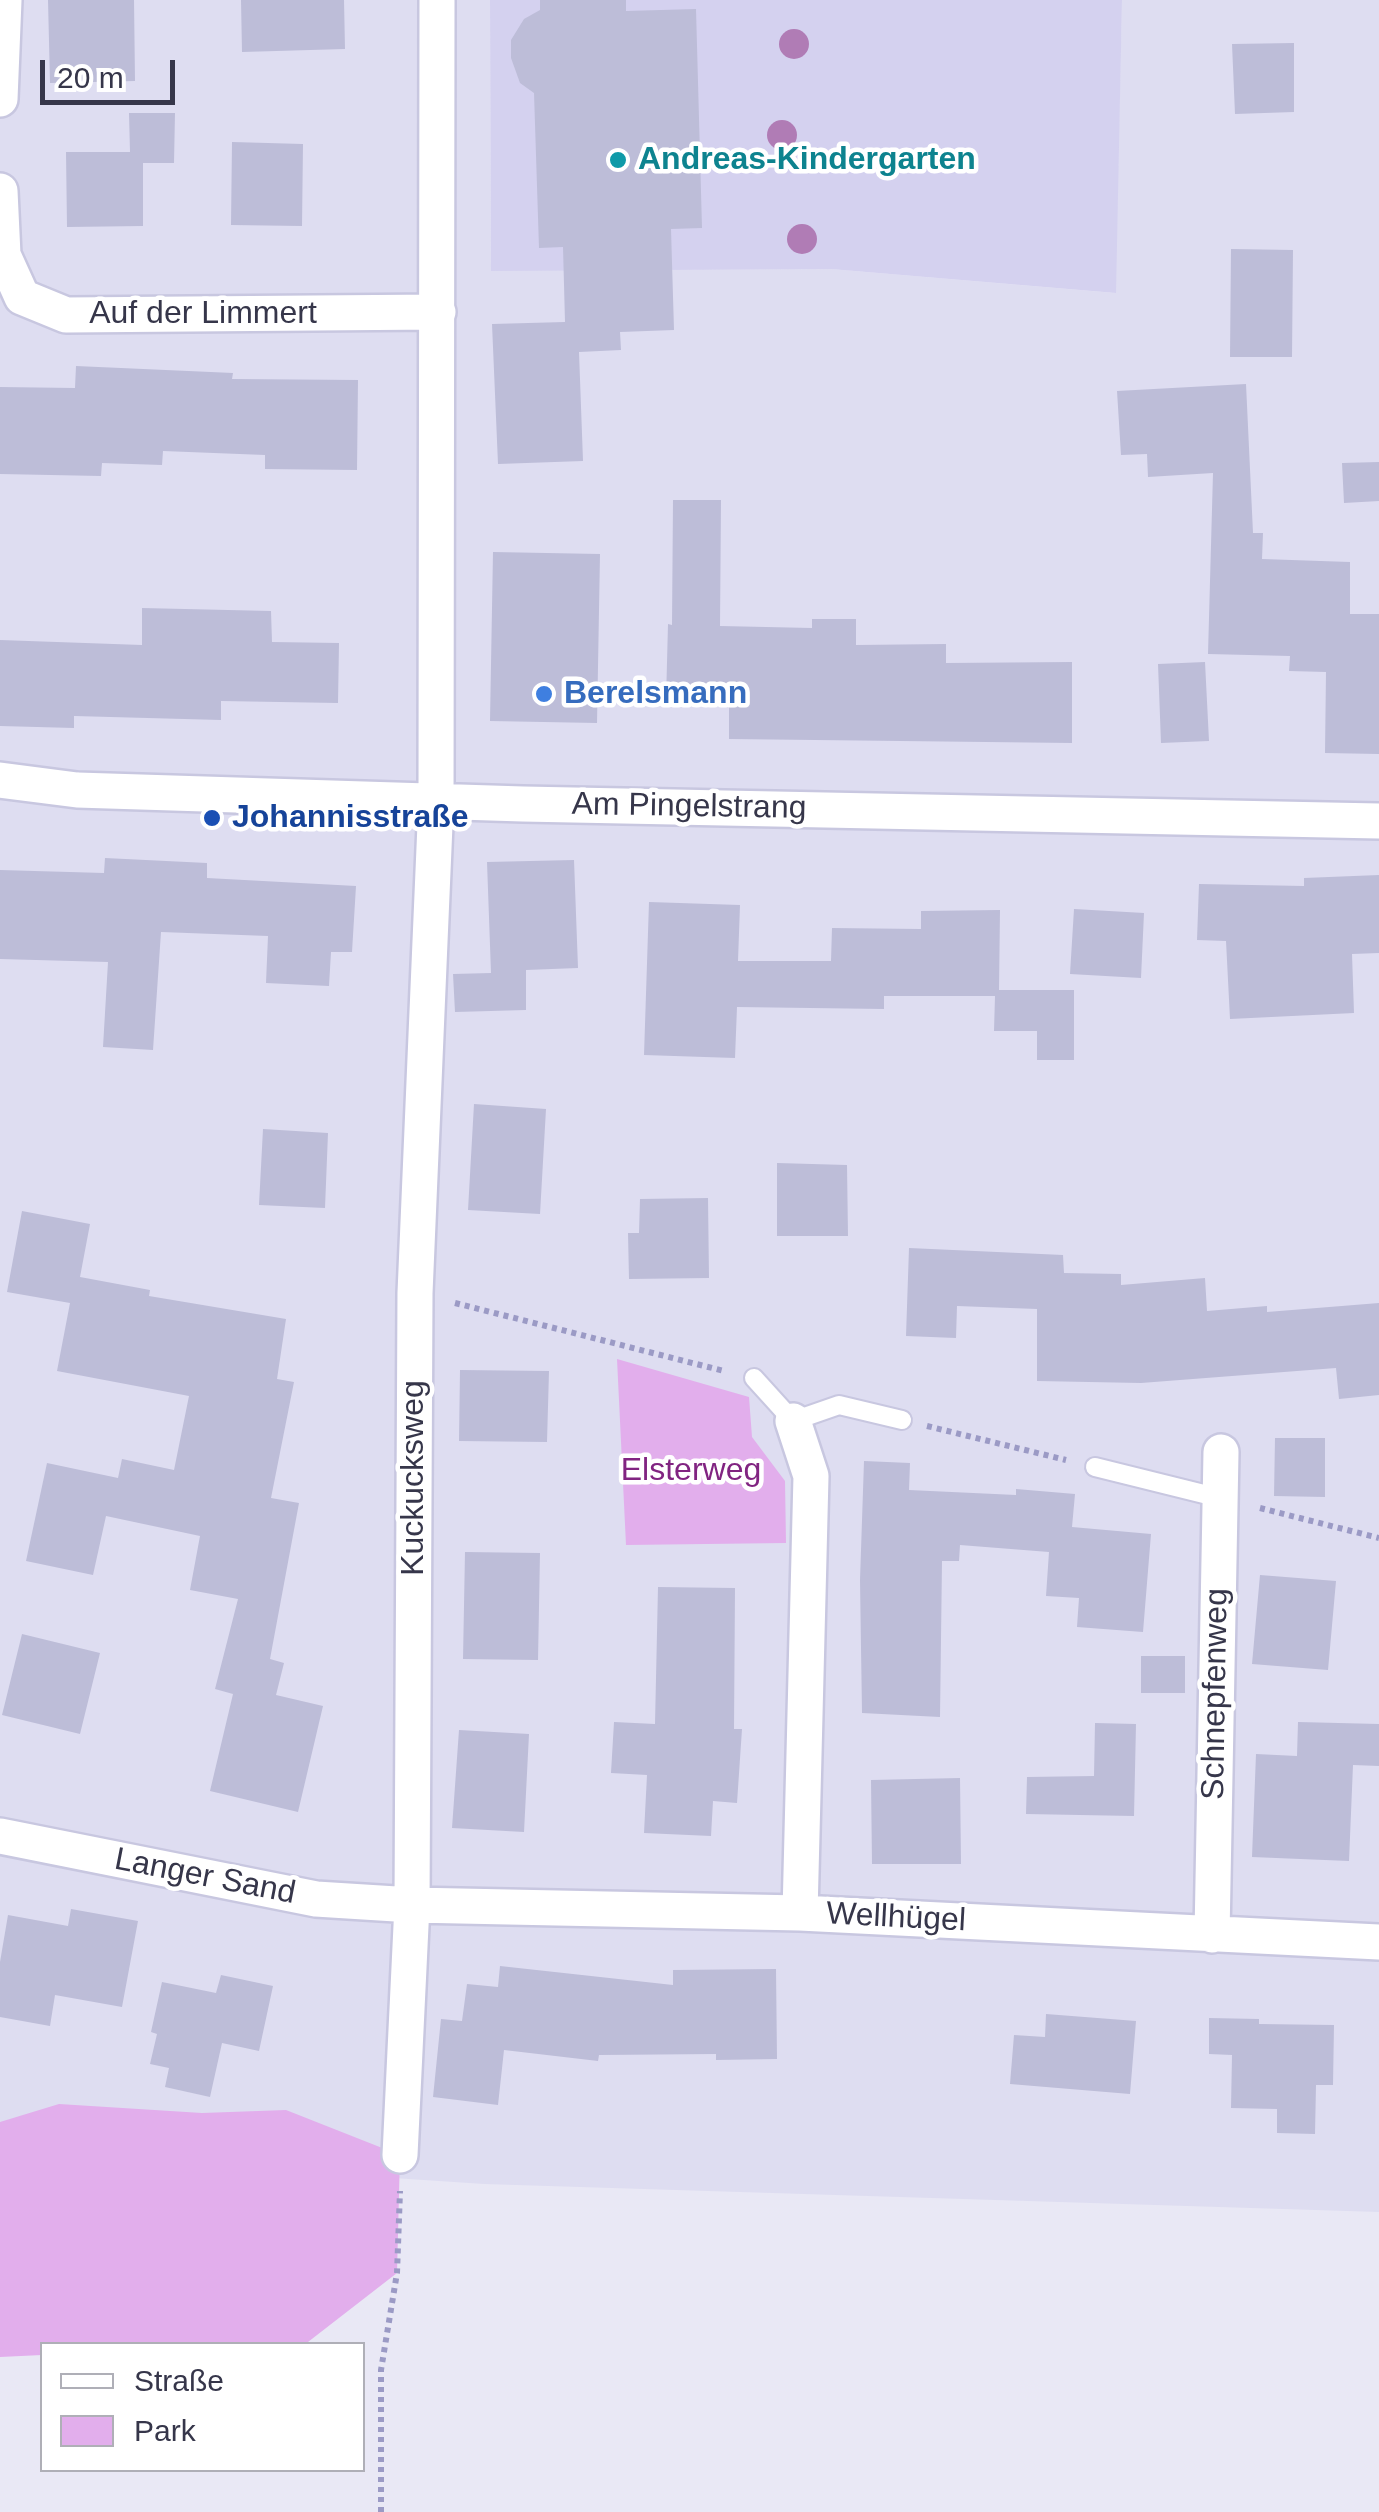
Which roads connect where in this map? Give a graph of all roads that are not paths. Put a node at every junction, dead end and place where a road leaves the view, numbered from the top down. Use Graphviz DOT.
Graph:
graph roads {
  1 [pos="4,0"];
  2 [pos="437,0"];
  3 [pos="0,99"];
  4 [pos="0,191"];
  5 [pos="438,312"];
  6 [pos="0,780"];
  7 [pos="436,801"];
  8 [pos="1379,821"];
  9 [pos="754,1378"];
  10 [pos="794,1420"];
  11 [pos="902,1420"];
  12 [pos="1221,1452"];
  13 [pos="1095,1467"];
  14 [pos="1220,1498"];
  15 [pos="0,1836"];
  16 [pos="412,1905"];
  17 [pos="800,1913"];
  18 [pos="1212,1936"];
  19 [pos="1379,1942"];
  20 [pos="400,2155"];
  1 -- 3 [label="street"];
  2 -- 5 [label="street"];
  4 -- 5 [label="street, Auf der Limmert"];
  5 -- 7 [label="street"];
  6 -- 7 [label="street, Am Pingelstrang"];
  7 -- 8 [label="street, Am Pingelstrang"];
  7 -- 16 [label="street, Kuckucksweg"];
  9 -- 10 [label="lane"];
  10 -- 11 [label="lane"];
  10 -- 17 [label="street"];
  12 -- 14 [label="street, Schnepfenweg"];
  13 -- 14 [label="lane"];
  14 -- 18 [label="street, Schnepfenweg"];
  15 -- 16 [label="street, Langer Sand"];
  16 -- 17 [label="street, Wellhügel"];
  16 -- 20 [label="street, Kuckucksweg"];
  17 -- 18 [label="street, Wellhügel"];
  18 -- 19 [label="street, Wellhügel"];
}
